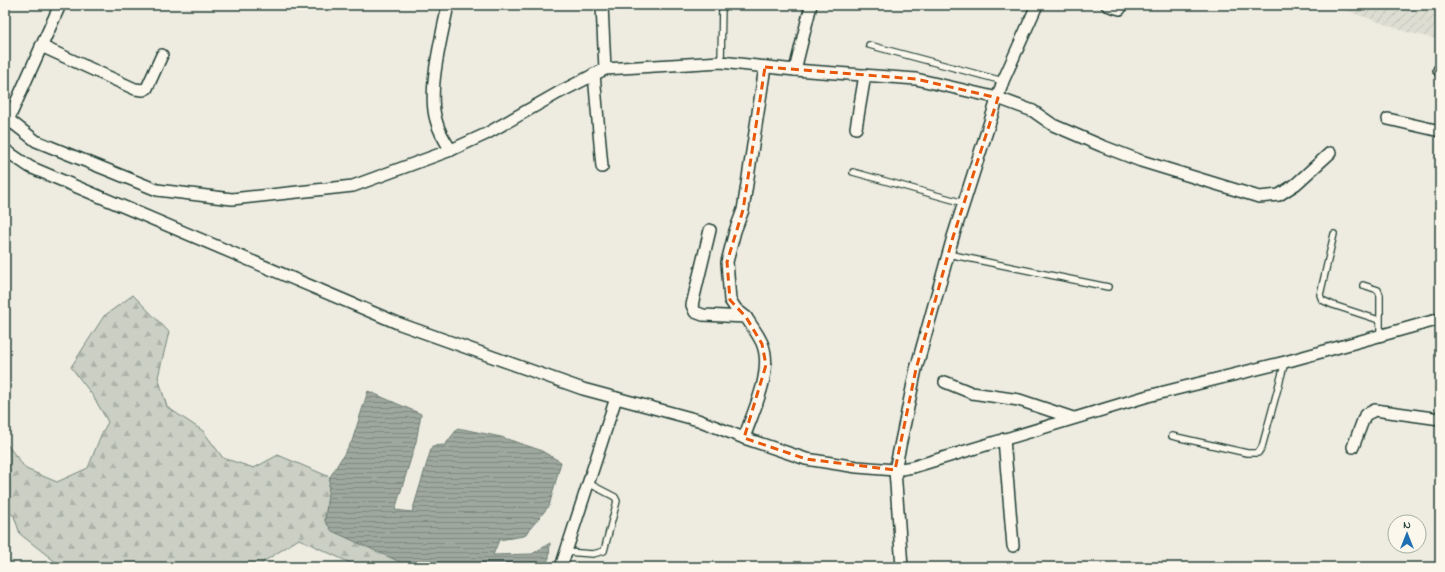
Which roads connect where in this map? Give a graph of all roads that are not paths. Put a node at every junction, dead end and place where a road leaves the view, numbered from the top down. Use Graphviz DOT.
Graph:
graph roads {
  1 [pos="60,5"];
  2 [pos="448,5"];
  3 [pos="602,5"];
  4 [pos="722,5"];
  5 [pos="811,5"];
  6 [pos="1037,5"];
  7 [pos="1107,5"];
  8 [pos="1120,9"];
  9 [pos="40,46"];
  10 [pos="869,46"];
  11 [pos="162,55"];
  12 [pos="721,62"];
  13 [pos="765,66"];
  14 [pos="605,69"];
  15 [pos="795,70"];
  16 [pos="594,74"];
  17 [pos="866,75"];
  18 [pos="1003,81"];
  19 [pos="998,98"];
  20 [pos="1388,119"];
  21 [pos="7,123"];
  22 [pos="856,128"];
  23 [pos="1440,131"];
  24 [pos="5,150"];
  25 [pos="451,150"];
  26 [pos="1330,152"];
  27 [pos="602,167"];
  28 [pos="853,172"];
  29 [pos="964,203"];
  30 [pos="710,230"];
  31 [pos="1334,234"];
  32 [pos="948,254"];
  33 [pos="1363,284"];
  34 [pos="1108,287"];
  35 [pos="746,317"];
  36 [pos="1440,319"];
  37 [pos="1379,320"];
  38 [pos="1380,336"];
  39 [pos="1285,362"];
  40 [pos="945,382"];
  41 [pos="616,398"];
  42 [pos="1073,418"];
  43 [pos="1440,419"];
  44 [pos="1172,436"];
  45 [pos="744,438"];
  46 [pos="1004,439"];
  47 [pos="1353,447"];
  48 [pos="895,470"];
  49 [pos="588,483"];
  50 [pos="1013,546"];
  51 [pos="565,552"];
  52 [pos="561,567"];
  53 [pos="902,567"];
  1 -- 9 [label="street"];
  2 -- 25 [label="street"];
  3 -- 14 [label="street"];
  4 -- 12 [label="lane"];
  5 -- 15 [label="street"];
  6 -- 18 [label="street"];
  7 -- 8 [label="street"];
  9 -- 11 [label="street"];
  9 -- 21 [label="street"];
  10 -- 18 [label="lane"];
  12 -- 13 [label="street"];
  12 -- 14 [label="street"];
  13 -- 15 [label="street"];
  13 -- 35 [label="street"];
  14 -- 16 [label="street"];
  15 -- 17 [label="street"];
  16 -- 25 [label="street"];
  16 -- 27 [label="street"];
  17 -- 19 [label="street"];
  17 -- 22 [label="street"];
  18 -- 19 [label="street"];
  19 -- 26 [label="street"];
  19 -- 29 [label="street"];
  20 -- 23 [label="street"];
  21 -- 25 [label="street"];
  24 -- 41 [label="street"];
  28 -- 29 [label="lane"];
  29 -- 32 [label="street"];
  30 -- 35 [label="street"];
  31 -- 37 [label="lane"];
  32 -- 34 [label="lane"];
  32 -- 48 [label="street"];
  33 -- 37 [label="lane"];
  35 -- 45 [label="street"];
  36 -- 38 [label="street"];
  37 -- 38 [label="lane"];
  38 -- 39 [label="street"];
  39 -- 42 [label="street"];
  39 -- 44 [label="lane"];
  40 -- 42 [label="street"];
  41 -- 45 [label="street"];
  41 -- 49 [label="street"];
  42 -- 46 [label="street"];
  43 -- 47 [label="street"];
  45 -- 48 [label="street"];
  46 -- 48 [label="street"];
  46 -- 50 [label="street"];
  48 -- 53 [label="street"];
  49 -- 51 [label="street"];
  49 -- 51 [label="lane"];
  51 -- 52 [label="street"];
}
